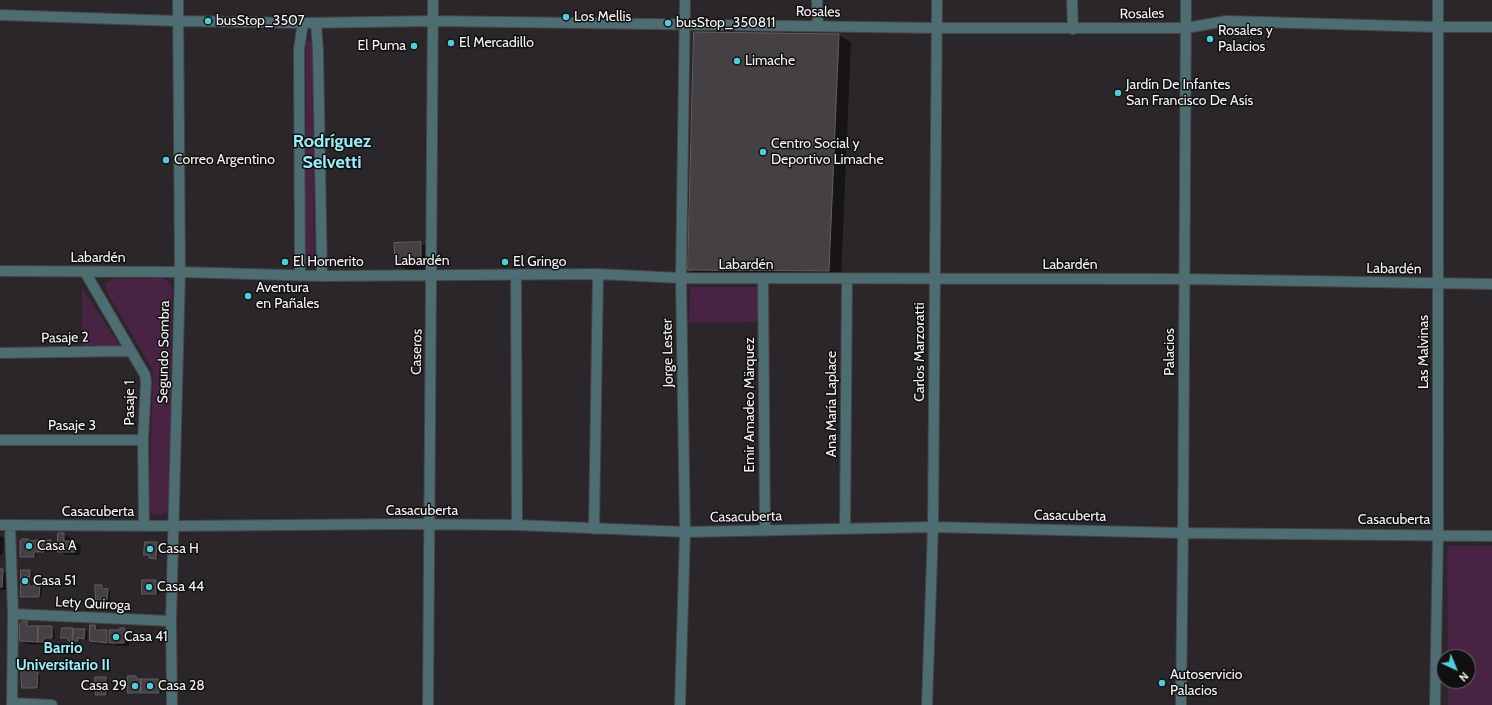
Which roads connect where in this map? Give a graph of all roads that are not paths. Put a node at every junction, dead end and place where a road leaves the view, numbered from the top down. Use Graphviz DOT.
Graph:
graph roads {
  1 [pos="178,0"];
  2 [pos="434,0"];
  3 [pos="685,0"];
  4 [pos="817,0"];
  5 [pos="937,0"];
  6 [pos="1072,0"];
  7 [pos="1186,0"];
  8 [pos="1438,0"];
  9 [pos="0,16"];
  10 [pos="177,21"];
  11 [pos="434,21"];
  12 [pos="303,23"];
  13 [pos="316,23"];
  14 [pos="685,24"];
  15 [pos="818,26"];
  16 [pos="1438,27"];
  17 [pos="1492,27"];
  18 [pos="937,28"];
  19 [pos="1186,28"];
  20 [pos="1072,29"];
  21 [pos="0,271"];
  22 [pos="85,272"];
  23 [pos="180,272"];
  24 [pos="432,274"];
  25 [pos="516,274"];
  26 [pos="598,274"];
  27 [pos="300,276"];
  28 [pos="322,276"];
  29 [pos="681,278"];
  30 [pos="763,279"];
  31 [pos="847,279"];
  32 [pos="934,279"];
  33 [pos="1184,279"];
  34 [pos="1438,284"];
  35 [pos="1492,284"];
  36 [pos="131,351"];
  37 [pos="0,353"];
  38 [pos="0,440"];
  39 [pos="143,440"];
  40 [pos="5,525"];
  41 [pos="430,525"];
  42 [pos="516,525"];
  43 [pos="144,526"];
  44 [pos="174,526"];
  45 [pos="933,527"];
  46 [pos="594,529"];
  47 [pos="845,529"];
  48 [pos="765,531"];
  49 [pos="685,532"];
  50 [pos="1183,533"];
  51 [pos="1438,535"];
  52 [pos="1492,536"];
  53 [pos="13,614"];
  54 [pos="171,621"];
  55 [pos="12,704"];
  56 [pos="52,705"];
  57 [pos="172,705"];
  58 [pos="428,705"];
  59 [pos="680,705"];
  60 [pos="927,705"];
  61 [pos="1181,705"];
  62 [pos="1435,705"];
  1 -- 10 [label="street, Segundo Sombra"];
  2 -- 11 [label="street, Caseros"];
  3 -- 14 [label="street, Jorge Lester"];
  4 -- 15 [label="street"];
  5 -- 18 [label="street, Carlos Marzoratti"];
  6 -- 20 [label="street"];
  7 -- 19 [label="street, Palacios"];
  8 -- 16 [label="street, Las Malvinas"];
  9 -- 10 [label="street, Rosales"];
  10 -- 12 [label="street, Rosales"];
  10 -- 23 [label="street, Segundo Sombra"];
  11 -- 13 [label="street, Rosales"];
  11 -- 14 [label="street, Rosales"];
  11 -- 24 [label="street, Caseros"];
  12 -- 13 [label="street, Rosales"];
  12 -- 27 [label="street"];
  13 -- 28 [label="street"];
  14 -- 15 [label="street, Rosales"];
  14 -- 29 [label="street, Jorge Lester"];
  15 -- 18 [label="street, Rosales"];
  16 -- 17 [label="street, Rosales"];
  16 -- 19 [label="street, Rosales"];
  16 -- 34 [label="street, Las Malvinas"];
  18 -- 20 [label="street, Rosales"];
  18 -- 32 [label="street, Carlos Marzoratti"];
  19 -- 20 [label="street, Rosales"];
  19 -- 33 [label="street, Palacios"];
  21 -- 22 [label="street, Labardén"];
  22 -- 23 [label="street, Labardén"];
  22 -- 36 [label="street, Pasaje 1"];
  23 -- 27 [label="street, Labardén"];
  23 -- 44 [label="street, Segundo Sombra"];
  24 -- 25 [label="street, Labardén"];
  24 -- 28 [label="street, Labardén"];
  24 -- 41 [label="street, Caseros"];
  25 -- 26 [label="street, Labardén"];
  25 -- 42 [label="street"];
  26 -- 29 [label="street, Labardén"];
  26 -- 46 [label="street"];
  27 -- 28 [label="street, Labardén"];
  29 -- 30 [label="street, Labardén"];
  29 -- 49 [label="street, Jorge Lester"];
  30 -- 31 [label="street, Labardén"];
  30 -- 48 [label="street, Emir Amadeo Märquez"];
  31 -- 32 [label="street, Labardén"];
  31 -- 47 [label="street, Ana María Laplace"];
  32 -- 33 [label="street, Labardén"];
  32 -- 45 [label="street, Carlos Marzoratti"];
  33 -- 34 [label="street, Labardén"];
  33 -- 50 [label="street, Palacios"];
  34 -- 35 [label="street, Labardén"];
  34 -- 51 [label="street, Las Malvinas"];
  36 -- 37 [label="street, Pasaje 2"];
  36 -- 39 [label="street, Pasaje 1"];
  38 -- 39 [label="street, Pasaje 3"];
  39 -- 43 [label="street, Pasaje 1"];
  40 -- 43 [label="street, Casacuberta"];
  40 -- 53 [label="street"];
  41 -- 42 [label="street, Casacuberta"];
  41 -- 44 [label="street, Casacuberta"];
  41 -- 58 [label="street, Caseros"];
  42 -- 46 [label="street, Casacuberta"];
  43 -- 44 [label="street, Casacuberta"];
  44 -- 54 [label="street, Segundo Sombra"];
  45 -- 47 [label="street, Casacuberta"];
  45 -- 50 [label="street, Casacuberta"];
  45 -- 60 [label="street, Carlos Marzoratti"];
  46 -- 49 [label="street, Casacuberta"];
  47 -- 48 [label="street, Casacuberta"];
  48 -- 49 [label="street, Casacuberta"];
  49 -- 59 [label="street, Jorge Lester"];
  50 -- 51 [label="street, Casacuberta"];
  50 -- 61 [label="street, Palacios"];
  51 -- 52 [label="street, Casacuberta"];
  51 -- 62 [label="street, Las Malvinas"];
  53 -- 54 [label="street, Lety Quiroga"];
  53 -- 55 [label="street"];
  54 -- 57 [label="street, Segundo Sombra"];
  55 -- 56 [label="street"];
}
